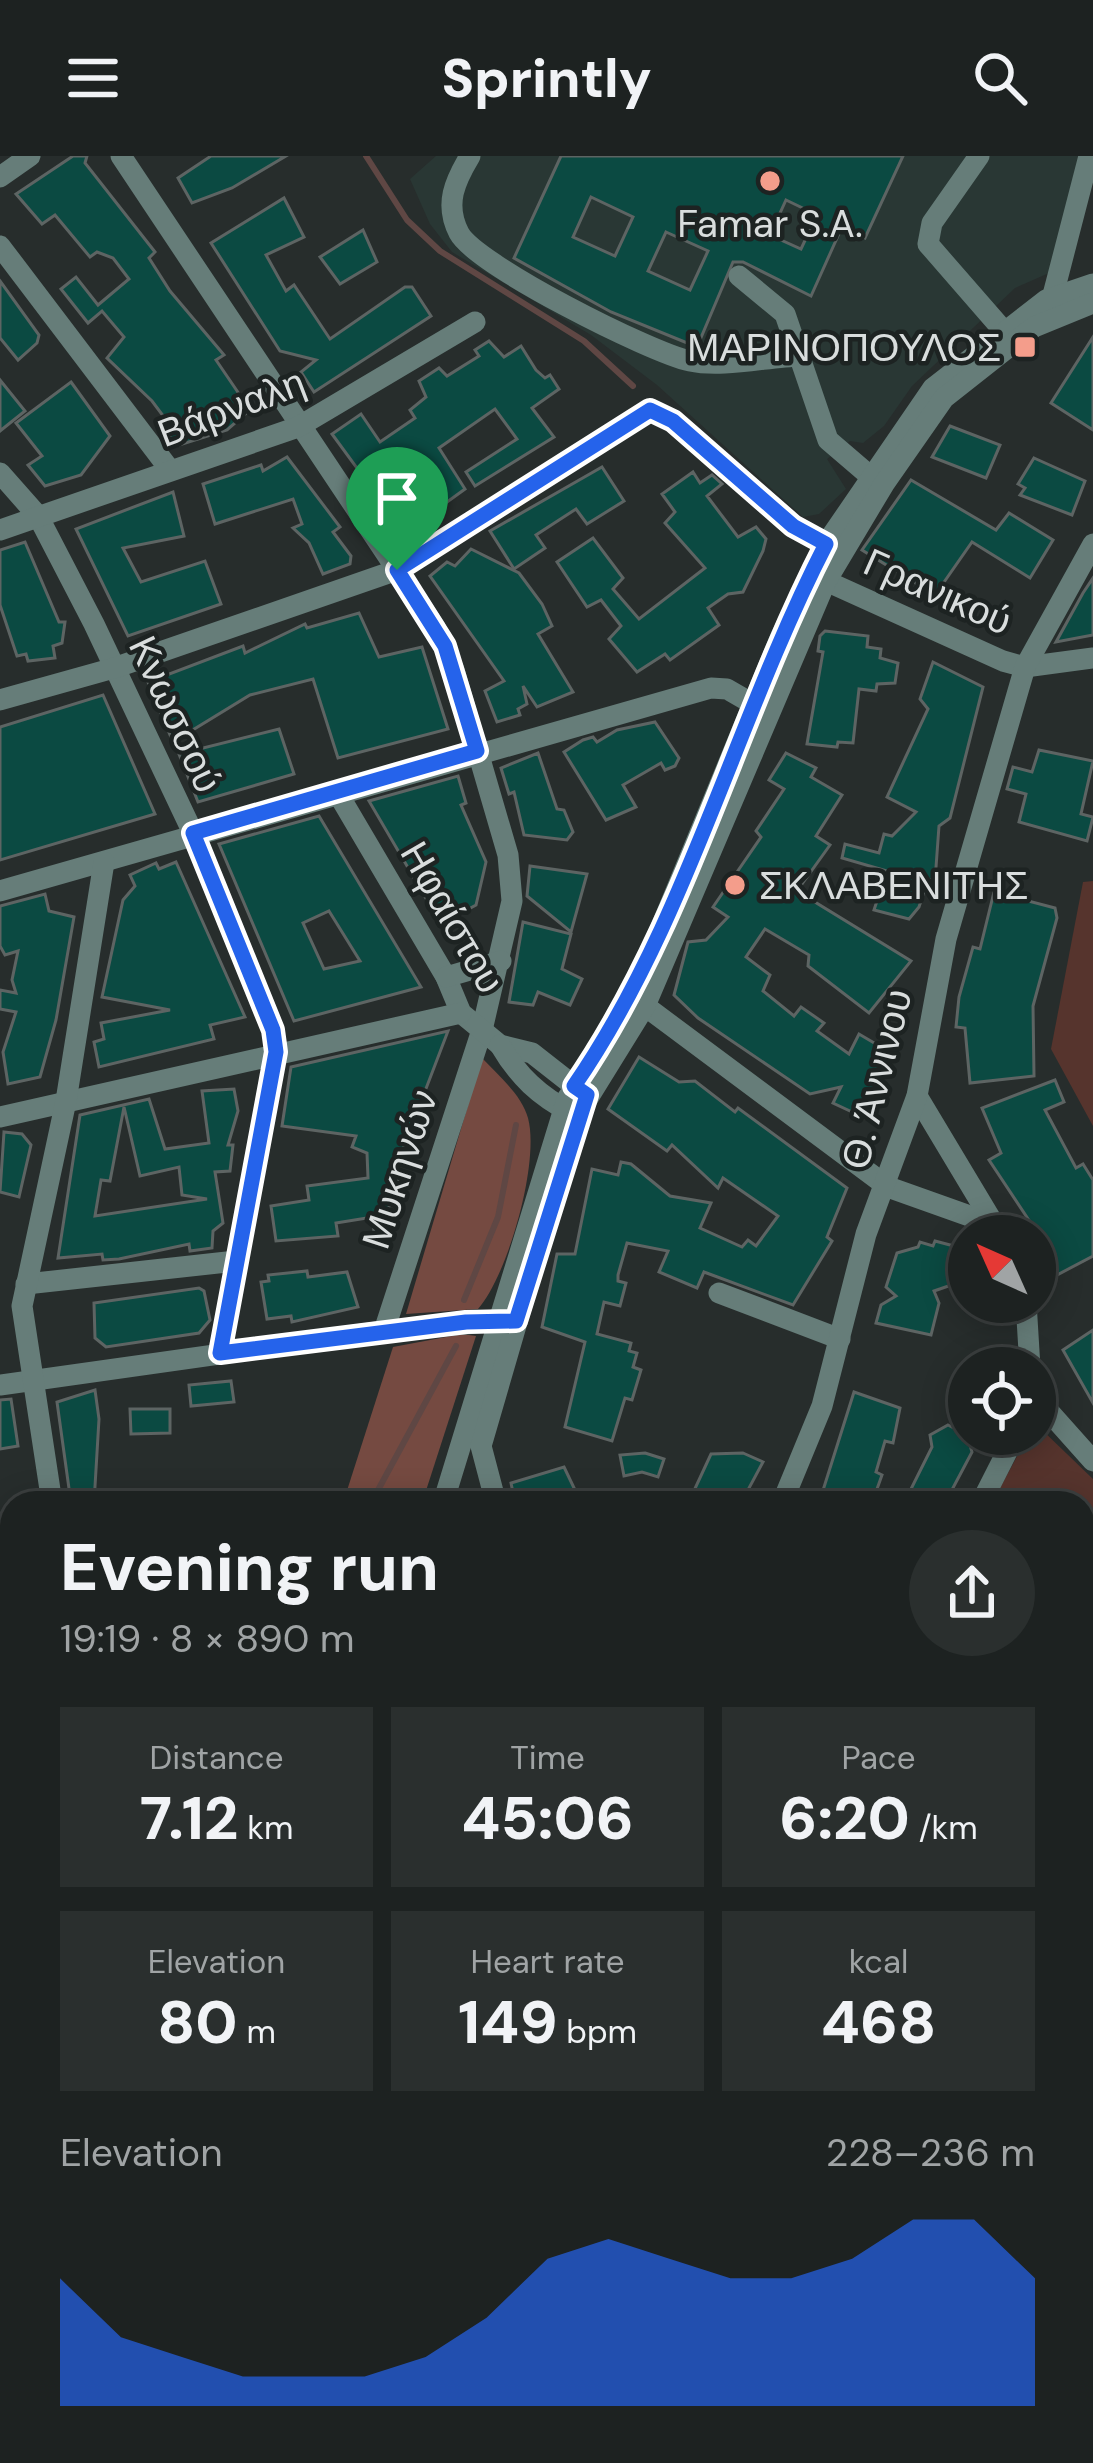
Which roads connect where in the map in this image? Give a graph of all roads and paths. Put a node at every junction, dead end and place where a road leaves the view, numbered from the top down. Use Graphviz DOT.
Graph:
graph roads {
  1 [pos="30,156"];
  2 [pos="121,156"];
  3 [pos="470,156"];
  4 [pos="979,156"];
  5 [pos="1089,156"];
  6 [pos="0,177"];
  7 [pos="0,246"];
  8 [pos="739,276"];
  9 [pos="1093,284"];
  10 [pos="1060,292"];
  11 [pos="1093,302"];
  12 [pos="475,322"];
  13 [pos="1002,329"];
  14 [pos="800,356"];
  15 [pos="298,427"];
  16 [pos="170,470"];
  17 [pos="0,473"];
  18 [pos="870,476"];
  19 [pos="38,516"];
  20 [pos="0,530"];
  21 [pos="826,544"];
  22 [pos="1093,544"];
  23 [pos="397,570"];
  24 [pos="826,581"];
  25 [pos="1093,658"];
  26 [pos="1025,667"];
  27 [pos="113,668"];
  28 [pos="0,700"];
  29 [pos="753,704"];
  30 [pos="477,751"];
  31 [pos="337,792"];
  32 [pos="193,833"];
  33 [pos="104,862"];
  34 [pos="0,891"];
  35 [pos="501,961"];
  36 [pos="446,977"];
  37 [pos="645,1006"];
  38 [pos="461,1013"];
  39 [pos="491,1037"];
  40 [pos="276,1052"];
  41 [pos="917,1096"];
  42 [pos="66,1101"];
  43 [pos="575,1101"];
  44 [pos="0,1117"];
  45 [pos="888,1187"];
  46 [pos="958,1215"];
  47 [pos="987,1215"];
  48 [pos="236,1261"];
  49 [pos="26,1284"];
  50 [pos="719,1293"];
  51 [pos="508,1320"];
  52 [pos="392,1330"];
  53 [pos="840,1339"];
  54 [pos="220,1353"];
  55 [pos="30,1380"];
  56 [pos="0,1385"];
  57 [pos="1056,1420"];
  58 [pos="1005,1455"];
  59 [pos="1093,1461"];
  60 [pos="50,1491"];
  61 [pos="447,1491"];
  62 [pos="493,1491"];
  63 [pos="788,1491"];
  64 [pos="987,1491"];
  1 -- 6 [label="street"];
  2 -- 15 [label="street, Μυκηνών"];
  3 -- 14 [label="street"];
  4 -- 13 [label="street"];
  5 -- 10 [label="street"];
  7 -- 16 [label="street"];
  8 -- 14 [label="street"];
  9 -- 10 [label="street"];
  10 -- 13 [label="street"];
  11 -- 24 [label="street"];
  12 -- 15 [label="street, Βάρναλη"];
  13 -- 18 [label="street"];
  14 -- 18 [label="street"];
  15 -- 16 [label="street, Βάρναλη"];
  15 -- 23 [label="street, Μυκηνών"];
  16 -- 19 [label="street, Βάρναλη"];
  17 -- 19 [label="street, Κνωσσού"];
  18 -- 21 [label="street"];
  19 -- 20 [label="street, Βάρναλη"];
  19 -- 27 [label="street, Κνωσσού"];
  21 -- 23 [label="street"];
  21 -- 29 [label="street"];
  22 -- 26 [label="street, Θ. Άννινου"];
  23 -- 27 [label="street"];
  23 -- 30 [label="street, Μυκηνών"];
  24 -- 26 [label="street, Γρανικού"];
  24 -- 37 [label="street"];
  25 -- 26 [label="street, Γρανικού"];
  26 -- 41 [label="street, Θ. Άννινου"];
  27 -- 28 [label="street"];
  27 -- 32 [label="street, Κνωσσού"];
  29 -- 30 [label="street"];
  29 -- 43 [label="street"];
  30 -- 31 [label="street"];
  30 -- 35 [label="street, Μυκηνών"];
  31 -- 32 [label="street"];
  31 -- 36 [label="street, Ηφαίστου"];
  32 -- 33 [label="street"];
  32 -- 40 [label="street, Κνωσσού"];
  33 -- 34 [label="street"];
  33 -- 42 [label="street"];
  35 -- 36 [label="street"];
  35 -- 39 [label="street, Μυκηνών"];
  36 -- 38 [label="street, Ηφαίστου"];
  37 -- 43 [label="street"];
  37 -- 45 [label="street"];
  38 -- 39 [label="street, Ηφαίστου"];
  38 -- 40 [label="street"];
  39 -- 43 [label="street, Ηφαίστου"];
  39 -- 52 [label="street, Μυκηνών"];
  40 -- 42 [label="street"];
  40 -- 48 [label="street, Κνωσσού"];
  41 -- 45 [label="street, Θ. Άννινου"];
  41 -- 47 [label="street"];
  42 -- 44 [label="street"];
  42 -- 49 [label="street"];
  43 -- 51 [label="street"];
  45 -- 46 [label="street"];
  45 -- 53 [label="street, Θ. Άννινου"];
  48 -- 49 [label="street"];
  48 -- 54 [label="street, Κνωσσού"];
  49 -- 55 [label="street"];
  50 -- 53 [label="street"];
  51 -- 52 [label="street"];
  51 -- 61 [label="street"];
  51 -- 62 [label="street"];
  52 -- 54 [label="street"];
  53 -- 63 [label="street, Θ. Άννινου"];
  54 -- 55 [label="street"];
  55 -- 56 [label="street"];
  55 -- 60 [label="street"];
  57 -- 59 [label="street"];
  58 -- 64 [label="street"];
}
